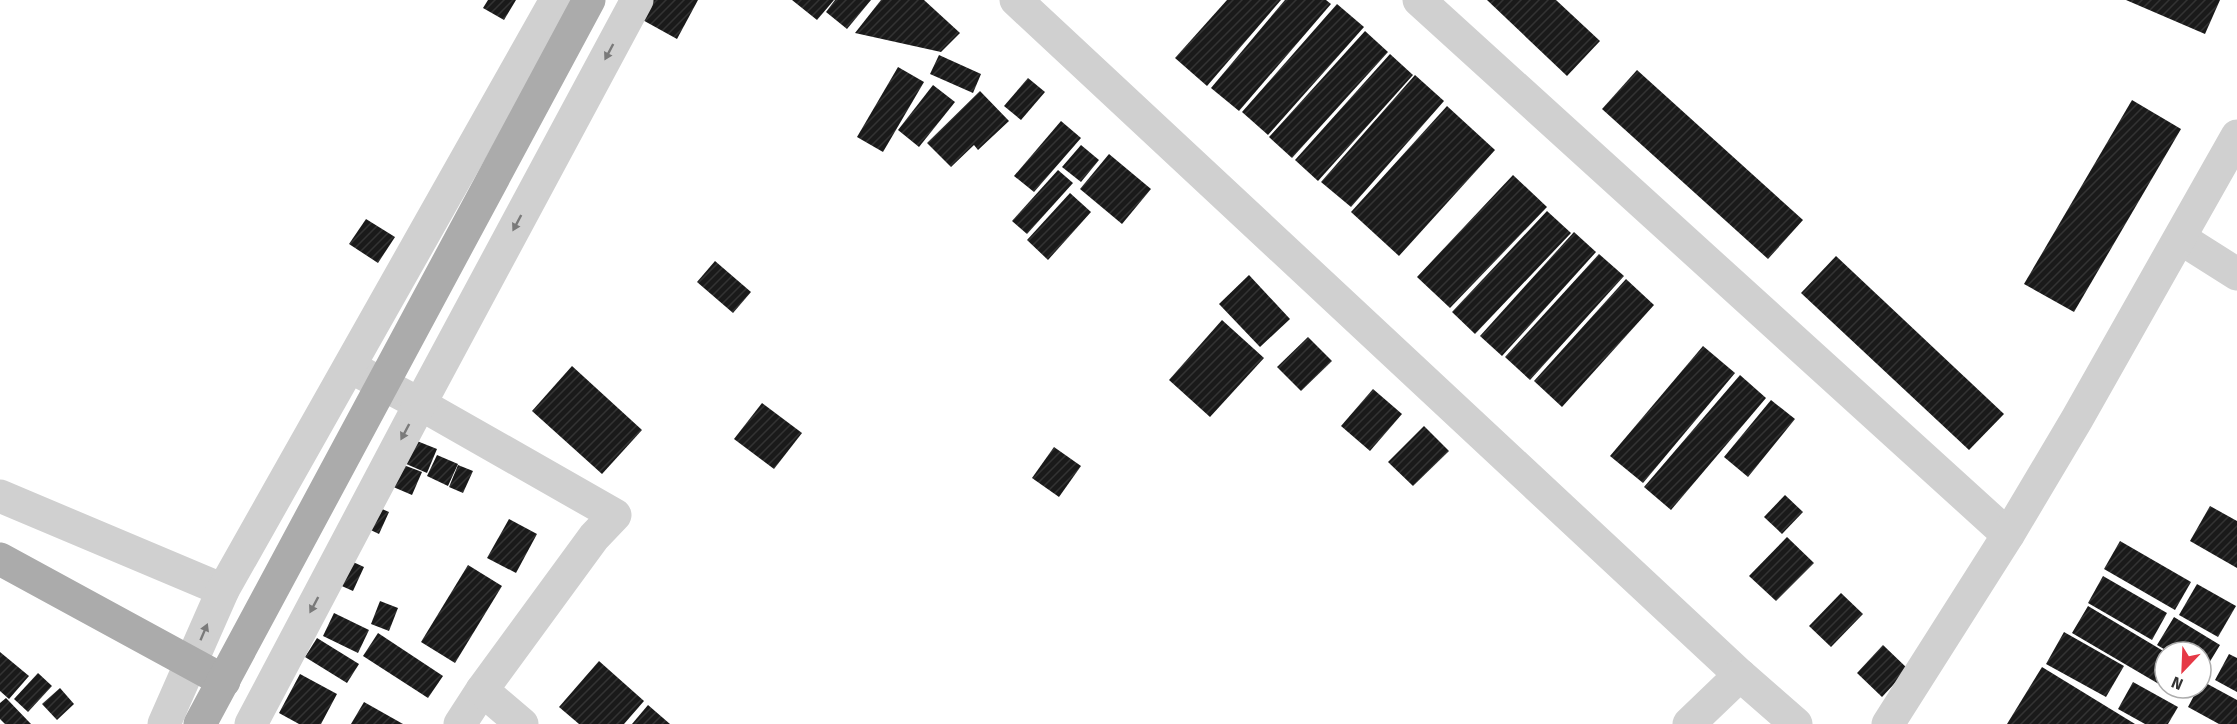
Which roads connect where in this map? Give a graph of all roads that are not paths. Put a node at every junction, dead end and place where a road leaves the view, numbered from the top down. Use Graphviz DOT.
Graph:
graph roads {
  1 [pos="556,0"];
  2 [pos="589,0"];
  3 [pos="637,0"];
  4 [pos="1016,0"];
  5 [pos="1419,0"];
  6 [pos="2237,136"];
  7 [pos="2180,238"];
  8 [pos="2237,274"];
  9 [pos="349,366"];
  10 [pos="420,404"];
  11 [pos="0,496"];
  12 [pos="2008,535"];
  13 [pos="0,559"];
  14 [pos="223,590"];
  15 [pos="1740,675"];
  16 [pos="224,681"];
  17 [pos="482,690"];
  18 [pos="164,724"];
  19 [pos="200,724"];
  20 [pos="251,724"];
  21 [pos="460,724"];
  22 [pos="522,724"];
  23 [pos="1689,724"];
  24 [pos="1796,724"];
  25 [pos="1888,724"];
  1 -- 9 [label="street"];
  2 -- 16 [label="main road, bridge"];
  3 -- 10 [label="street, one-way"];
  4 -- 15 [label="street"];
  5 -- 12 [label="street"];
  6 -- 7 [label="street"];
  7 -- 8 [label="street"];
  7 -- 12 [label="street"];
  9 -- 10 [label="street"];
  9 -- 14 [label="street"];
  10 -- 17 [label="street"];
  10 -- 20 [label="street, one-way"];
  11 -- 14 [label="street"];
  12 -- 25 [label="street"];
  13 -- 16 [label="main road, bridge"];
  18 -- 14 [label="street, one-way"];
  15 -- 23 [label="street"];
  15 -- 24 [label="street"];
  16 -- 19 [label="main road, bridge"];
  17 -- 21 [label="street"];
  17 -- 22 [label="street"];
}
